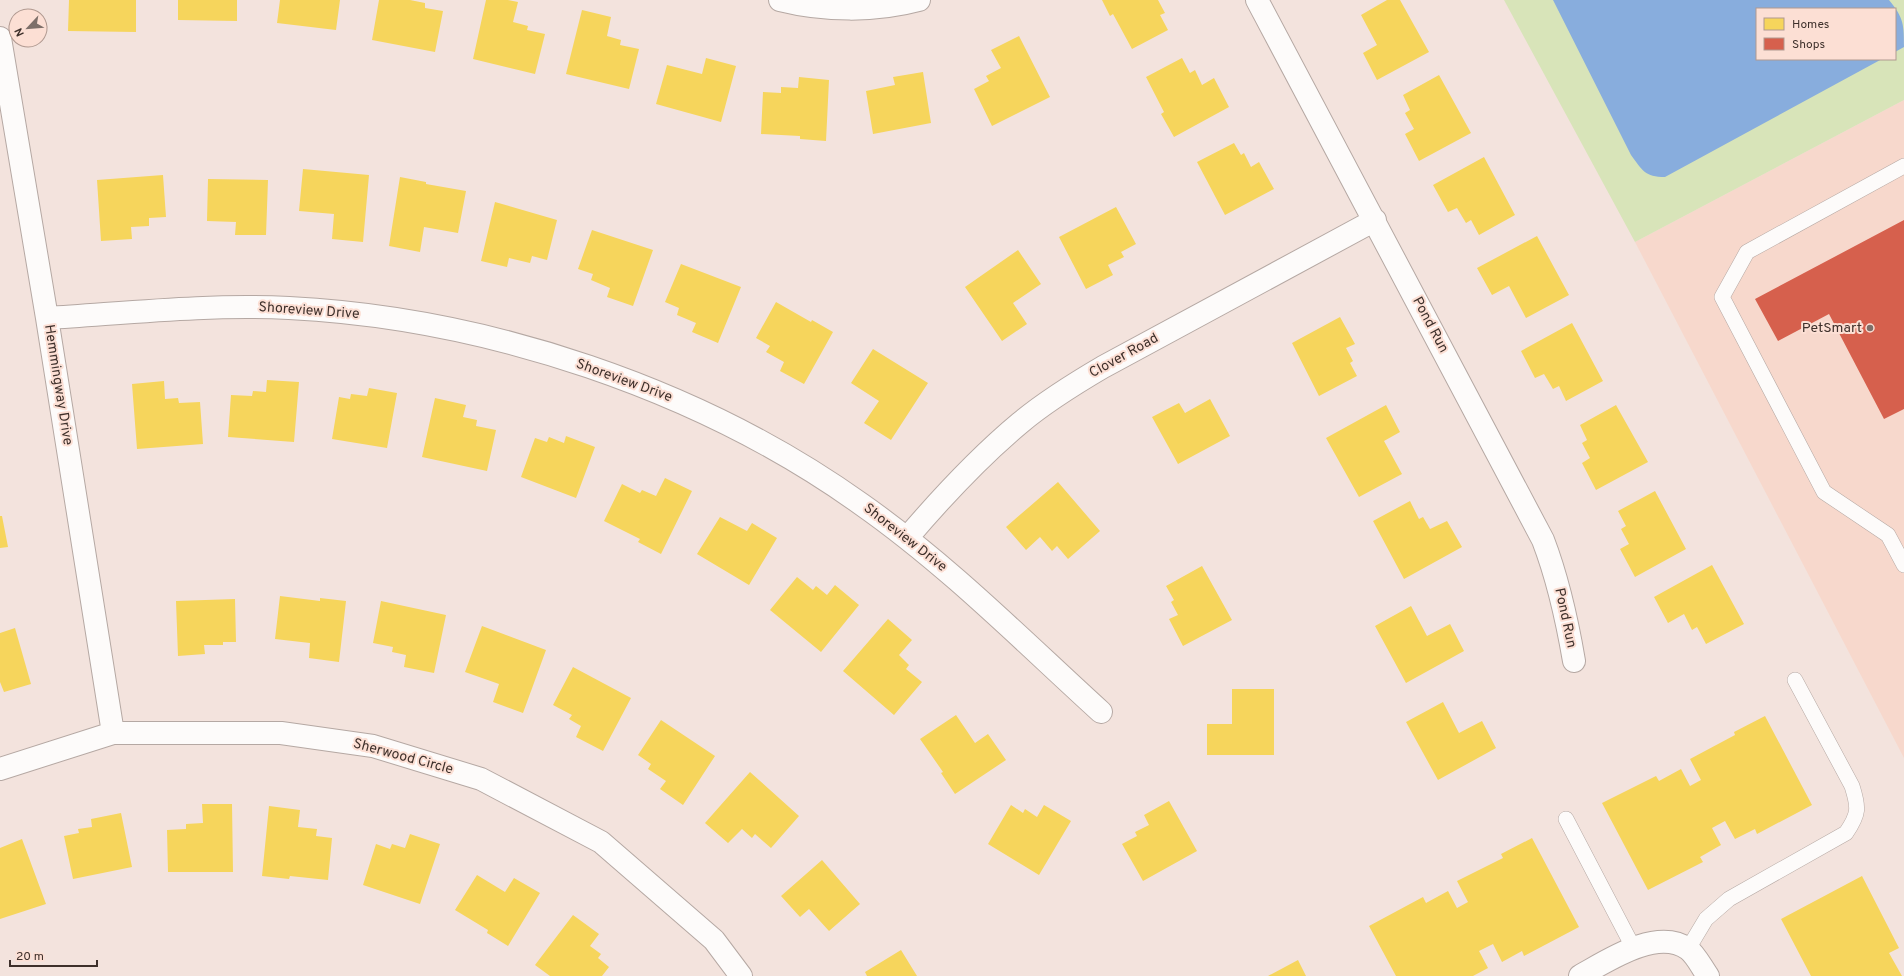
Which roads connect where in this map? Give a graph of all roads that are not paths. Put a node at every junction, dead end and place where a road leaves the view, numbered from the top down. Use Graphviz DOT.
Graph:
graph roads {
  1 [pos="780,0"];
  2 [pos="919,0"];
  3 [pos="1257,0"];
  4 [pos="0,38"];
  5 [pos="1904,166"];
  6 [pos="1375,220"];
  7 [pos="47,318"];
  8 [pos="907,538"];
  9 [pos="1904,565"];
  10 [pos="1574,661"];
  11 [pos="1795,680"];
  12 [pos="1101,712"];
  13 [pos="113,733"];
  14 [pos="0,769"];
  15 [pos="1566,819"];
  16 [pos="1633,947"];
  17 [pos="1688,949"];
  18 [pos="741,976"];
  19 [pos="1580,976"];
  20 [pos="1708,976"];
  1 -- 2 [label="street"];
  3 -- 6 [label="street, Pond Run"];
  4 -- 7 [label="street, Hemmingway Drive"];
  5 -- 9 [label="lane"];
  6 -- 8 [label="street, Clover Road"];
  6 -- 10 [label="street, Pond Run"];
  7 -- 8 [label="street, Shoreview Drive"];
  7 -- 13 [label="street, Hemmingway Drive"];
  8 -- 12 [label="street, Shoreview Drive"];
  11 -- 17 [label="lane"];
  13 -- 14 [label="street, Sherwood Circle"];
  13 -- 18 [label="street, Sherwood Circle"];
  15 -- 16 [label="lane"];
  16 -- 17 [label="street"];
  16 -- 19 [label="street"];
  17 -- 20 [label="street"];
}
